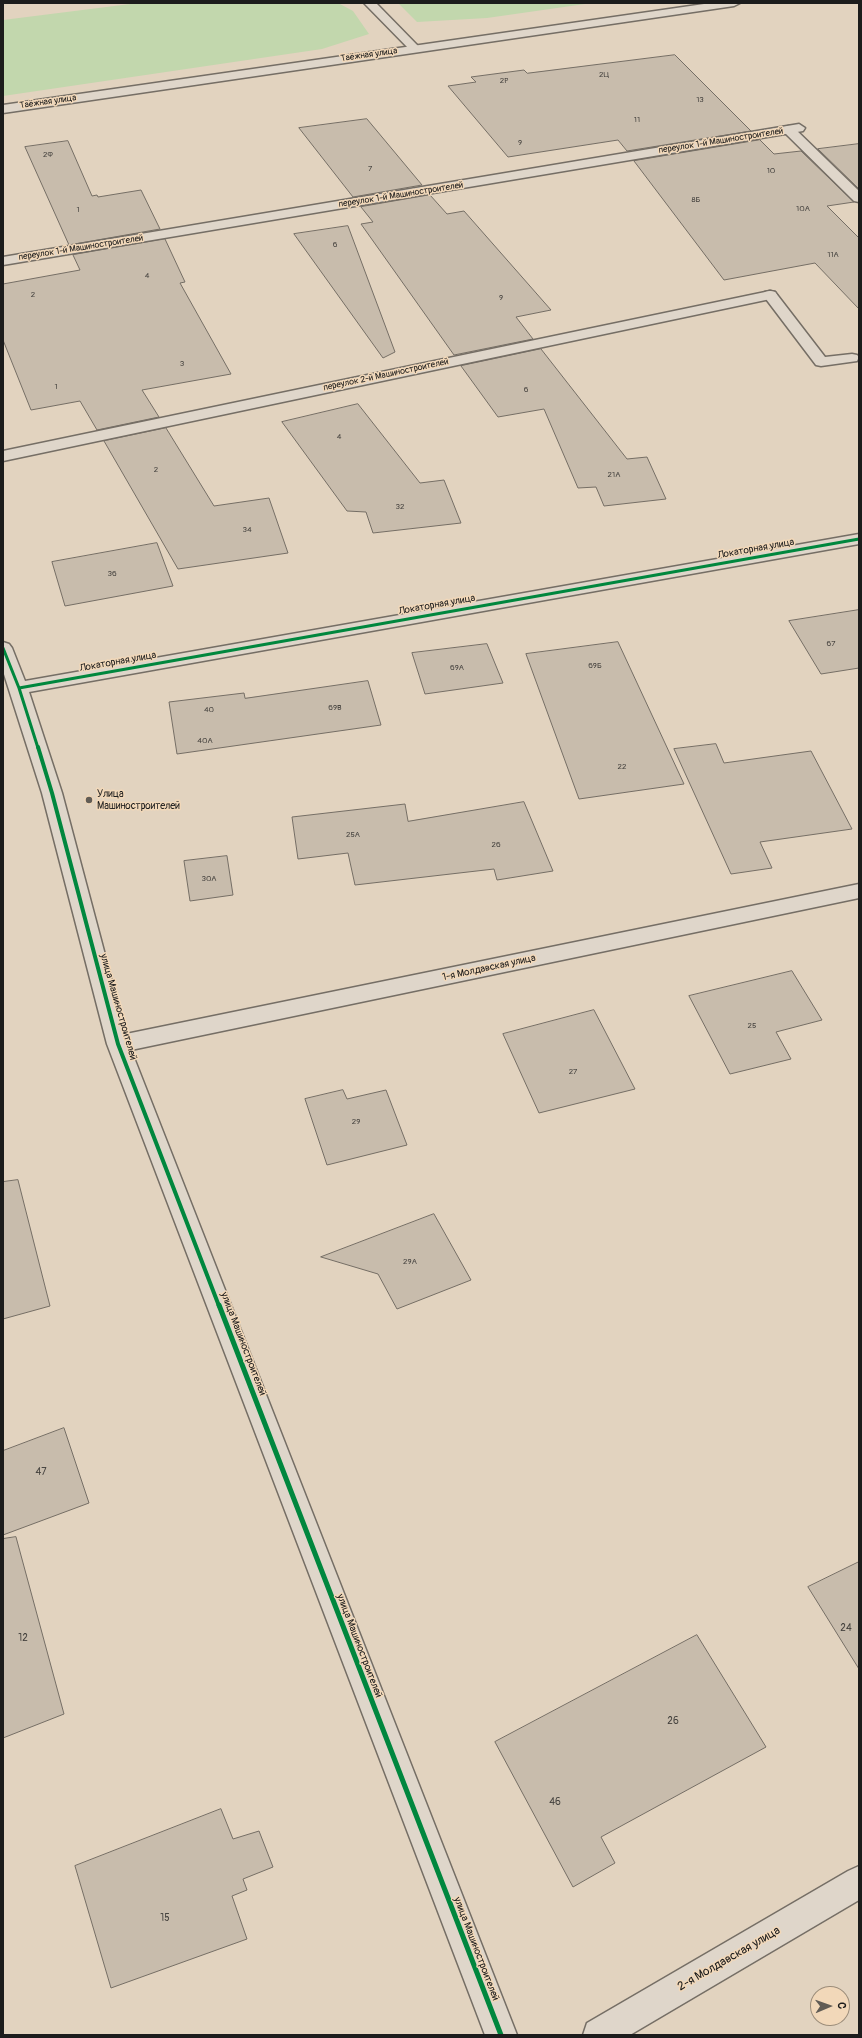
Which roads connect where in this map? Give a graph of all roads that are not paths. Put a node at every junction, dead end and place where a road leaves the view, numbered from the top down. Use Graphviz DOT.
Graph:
graph roads {
  1 [pos="370,3"];
  2 [pos="734,3"];
  3 [pos="415,49"];
  4 [pos="3,109"];
  5 [pos="859,198"];
  6 [pos="3,261"];
  7 [pos="852,358"];
  8 [pos="3,456"];
  9 [pos="859,539"];
  10 [pos="3,648"];
  11 [pos="19,688"];
  12 [pos="859,891"];
  13 [pos="118,1044"];
  14 [pos="859,1882"];
  15 [pos="501,2035"];
  16 [pos="599,2035"];
  1 -- 3 [label="street"];
  2 -- 3 [label="street, Таёжная улица"];
  3 -- 4 [label="street, Таёжная улица"];
  5 -- 6 [label="street, переулок 1-й Машиностроителей"];
  7 -- 8 [label="street, переулок 2-й Машиностроителей"];
  9 -- 11 [label="street, Локаторная улица"];
  10 -- 11 [label="street, улица Машиностроителей"];
  11 -- 13 [label="street, улица Машиностроителей"];
  12 -- 13 [label="street, 1-я Молдавская улица"];
  13 -- 15 [label="street, улица Машиностроителей"];
  14 -- 16 [label="street, 2-я Молдавская улица"];
}
